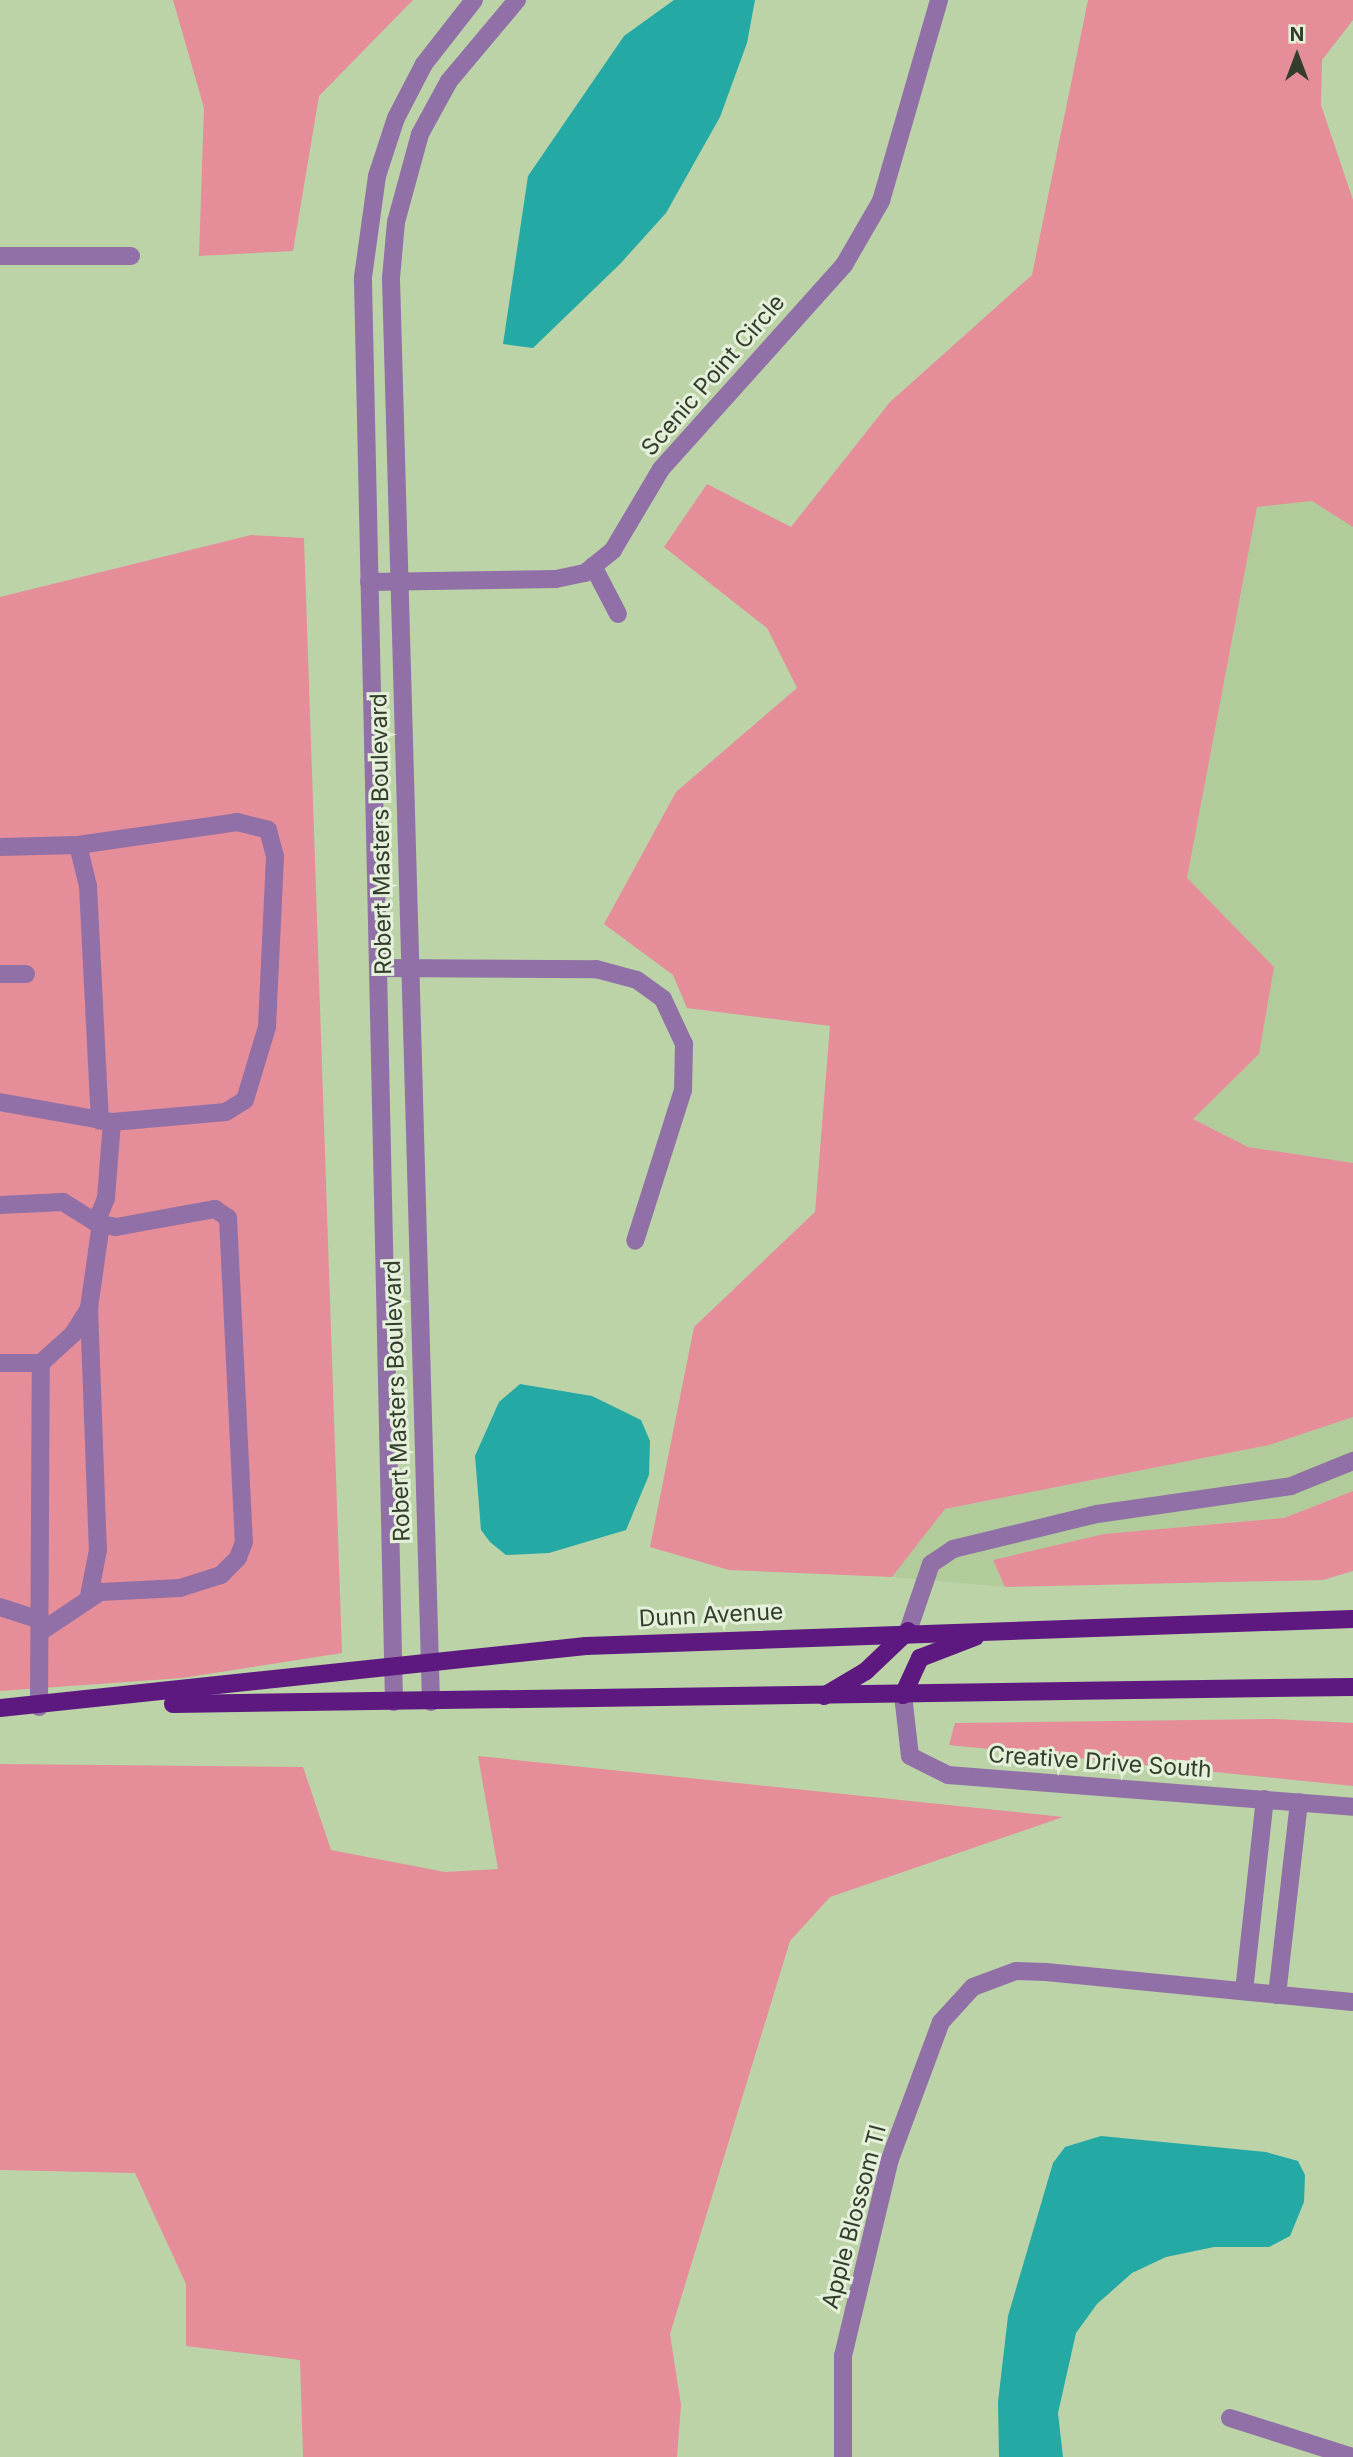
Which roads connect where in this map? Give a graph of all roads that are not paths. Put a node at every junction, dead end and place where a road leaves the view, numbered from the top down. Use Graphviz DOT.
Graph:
graph roads {
  1 [pos="474,0"];
  2 [pos="517,0"];
  3 [pos="939,0"];
  4 [pos="0,256"];
  5 [pos="131,256"];
  6 [pos="593,566"];
  7 [pos="369,582"];
  8 [pos="399,582"];
  9 [pos="618,614"];
  10 [pos="78,845"];
  11 [pos="0,848"];
  12 [pos="409,967"];
  13 [pos="378,968"];
  14 [pos="0,974"];
  15 [pos="26,974"];
  16 [pos="0,1102"];
  17 [pos="106,1122"];
  18 [pos="0,1205"];
  19 [pos="98,1224"];
  20 [pos="635,1241"];
  21 [pos="89,1308"];
  22 [pos="0,1363"];
  23 [pos="41,1363"];
  24 [pos="1353,1461"];
  25 [pos="89,1597"];
  26 [pos="0,1607"];
  27 [pos="1353,1619"];
  28 [pos="40,1626"];
  29 [pos="1008,1629"];
  30 [pos="908,1631"];
  31 [pos="431,1664"];
  32 [pos="394,1669"];
  33 [pos="1353,1688"];
  34 [pos="903,1695"];
  35 [pos="824,1696"];
  36 [pos="394,1702"];
  37 [pos="431,1702"];
  38 [pos="75,1705"];
  39 [pos="39,1707"];
  40 [pos="0,1708"];
  41 [pos="1265,1799"];
  42 [pos="1299,1802"];
  43 [pos="1353,1807"];
  44 [pos="1244,1992"];
  45 [pos="1277,1995"];
  46 [pos="1353,2002"];
  47 [pos="1230,2418"];
  48 [pos="843,2457"];
  49 [pos="1352,2457"];
  1 -- 7 [label="street, Robert Masters Boulevard"];
  2 -- 8 [label="street, Robert Masters Boulevard"];
  3 -- 6 [label="street, Scenic Point Circle"];
  4 -- 5 [label="street"];
  6 -- 8 [label="street, Scenic Point Circle"];
  6 -- 9 [label="street"];
  7 -- 8 [label="street, Scenic Point Circle"];
  7 -- 13 [label="street, Robert Masters Boulevard"];
  8 -- 12 [label="street, Robert Masters Boulevard"];
  10 -- 11 [label="street"];
  10 -- 17 [label="street"];
  10 -- 17 [label="street"];
  12 -- 13 [label="street"];
  12 -- 20 [label="street"];
  12 -- 31 [label="street, Robert Masters Boulevard"];
  13 -- 32 [label="street, Robert Masters Boulevard"];
  14 -- 15 [label="street"];
  16 -- 17 [label="street"];
  17 -- 19 [label="street"];
  18 -- 19 [label="street"];
  19 -- 21 [label="street"];
  19 -- 25 [label="street"];
  21 -- 23 [label="street"];
  21 -- 25 [label="street"];
  22 -- 23 [label="street"];
  23 -- 28 [label="street"];
  24 -- 30 [label="street"];
  25 -- 28 [label="street"];
  26 -- 28 [label="street"];
  27 -- 29 [label="main road, Dunn Avenue"];
  28 -- 39 [label="street"];
  29 -- 30 [label="main road, Dunn Avenue"];
  29 -- 34 [label="main road"];
  30 -- 31 [label="main road, Dunn Avenue"];
  30 -- 35 [label="main road"];
  31 -- 32 [label="main road, Dunn Avenue"];
  31 -- 37 [label="street, Robert Masters Boulevard"];
  32 -- 36 [label="street, Robert Masters Boulevard"];
  32 -- 38 [label="main road, Dunn Avenue"];
  33 -- 34 [label="main road, Dunn Avenue"];
  34 -- 35 [label="main road, Dunn Avenue"];
  34 -- 41 [label="street, Creative Drive South"];
  35 -- 37 [label="main road, Dunn Avenue"];
  36 -- 37 [label="main road, Dunn Avenue"];
  36 -- 38 [label="main road, Dunn Avenue"];
  38 -- 39 [label="main road, Dunn Avenue"];
  39 -- 40 [label="main road, Dunn Avenue"];
  41 -- 42 [label="street, Creative Drive South"];
  41 -- 44 [label="street"];
  42 -- 43 [label="street, Creative Drive South"];
  42 -- 45 [label="street"];
  44 -- 45 [label="street, Apple Blossom Tl"];
  44 -- 48 [label="street, Apple Blossom Tl"];
  45 -- 46 [label="street, Apple Blossom Tl"];
  47 -- 49 [label="street"];
}
